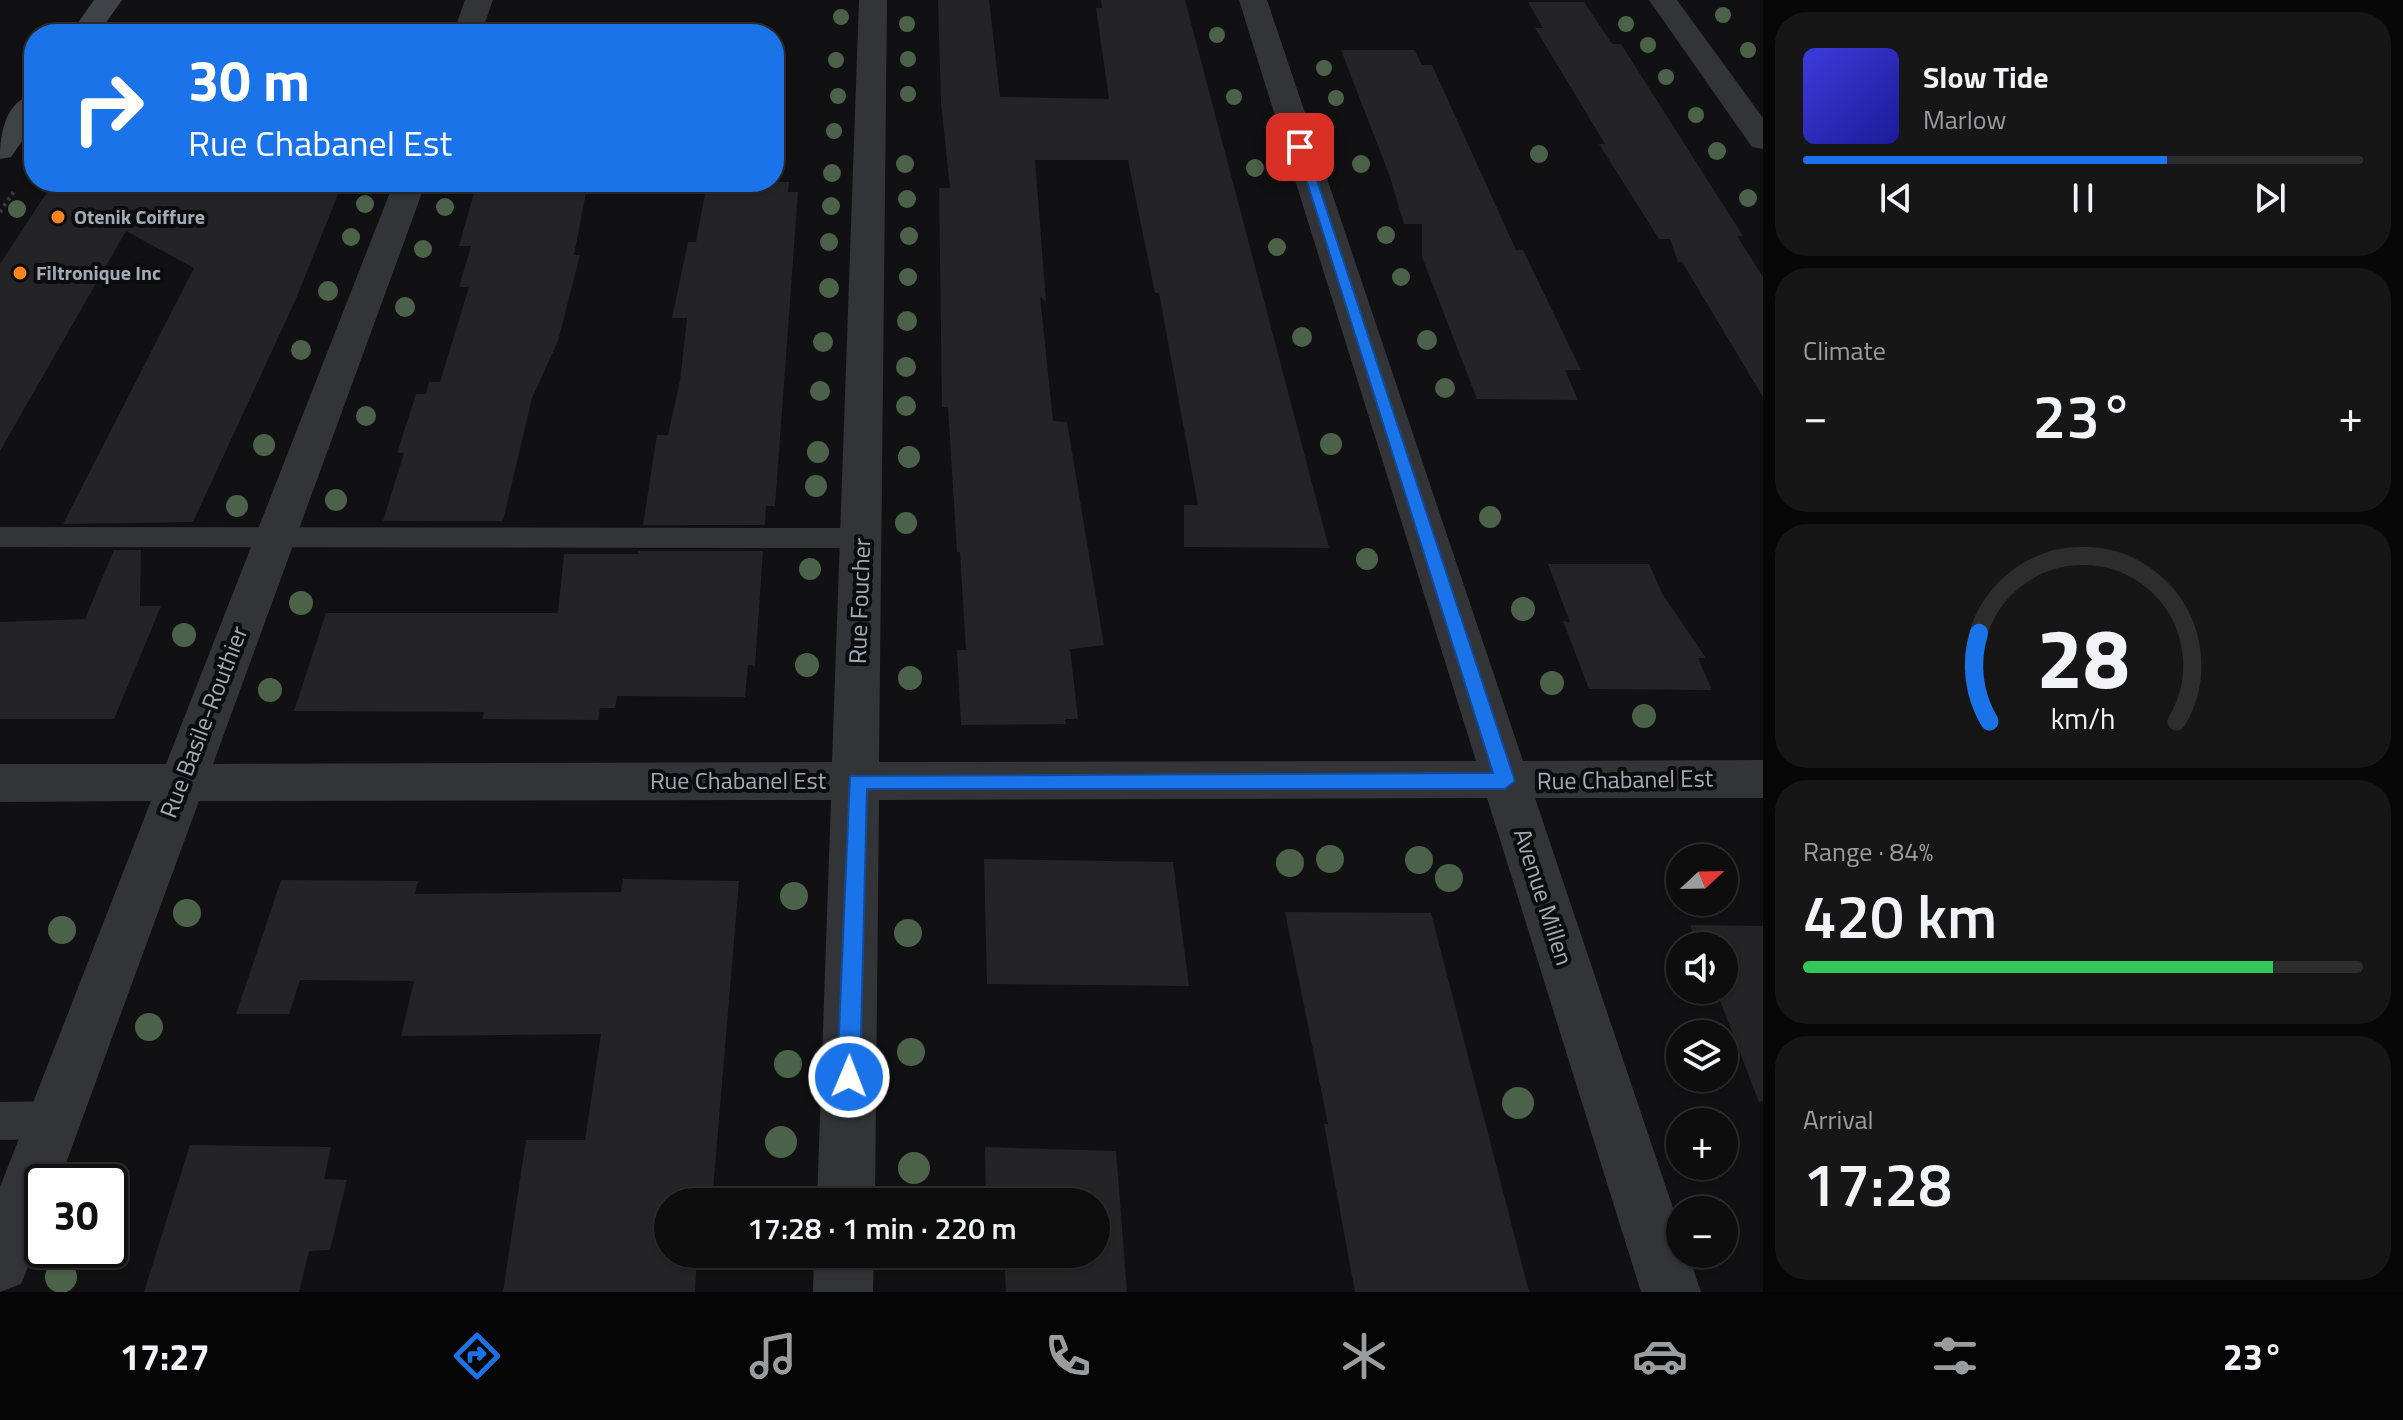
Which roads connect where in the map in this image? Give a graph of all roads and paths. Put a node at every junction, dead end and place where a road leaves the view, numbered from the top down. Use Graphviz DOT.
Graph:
graph roads {
  1 [pos="108,0"];
  2 [pos="479,0"];
  3 [pos="873,0"];
  4 [pos="1253,0"];
  5 [pos="1663,0"];
  6 [pos="91,24"];
  7 [pos="471,24"];
  8 [pos="24,117"];
  9 [pos="1763,140"];
  10 [pos="0,150"];
  11 [pos="406,192"];
  12 [pos="277,536"];
  13 [pos="0,537"];
  14 [pos="862,538"];
  15 [pos="1763,779"];
  16 [pos="181,780"];
  17 [pos="1505,781"];
  18 [pos="857,782"];
  19 [pos="0,783"];
  20 [pos="55,1120"];
  21 [pos="0,1121"];
  22 [pos="846,1188"];
  23 [pos="0,1263"];
  24 [pos="844,1268"];
  25 [pos="843,1292"];
  26 [pos="1671,1292"];
  1 -- 6 [label="main road"];
  2 -- 7 [label="street"];
  3 -- 14 [label="street, Rue Foucher"];
  4 -- 17 [label="street, Avenue Millen"];
  5 -- 9 [label="street"];
  8 -- 10 [label="main road"];
  11 -- 12 [label="street, Rue Basile-Routhier"];
  12 -- 13 [label="lane"];
  12 -- 14 [label="lane"];
  12 -- 16 [label="street, Rue Basile-Routhier"];
  14 -- 18 [label="street, Rue Foucher"];
  15 -- 17 [label="street, Rue Chabanel Est"];
  16 -- 18 [label="street, Rue Chabanel Est"];
  16 -- 19 [label="street, Rue Chabanel Est"];
  16 -- 20 [label="street, Rue Basile-Routhier"];
  17 -- 18 [label="street, Rue Chabanel Est"];
  17 -- 26 [label="street, Avenue Millen"];
  18 -- 22 [label="street, Rue Foucher"];
  20 -- 21 [label="lane"];
  20 -- 23 [label="street, Rue Basile-Routhier"];
  24 -- 25 [label="street"];
}
